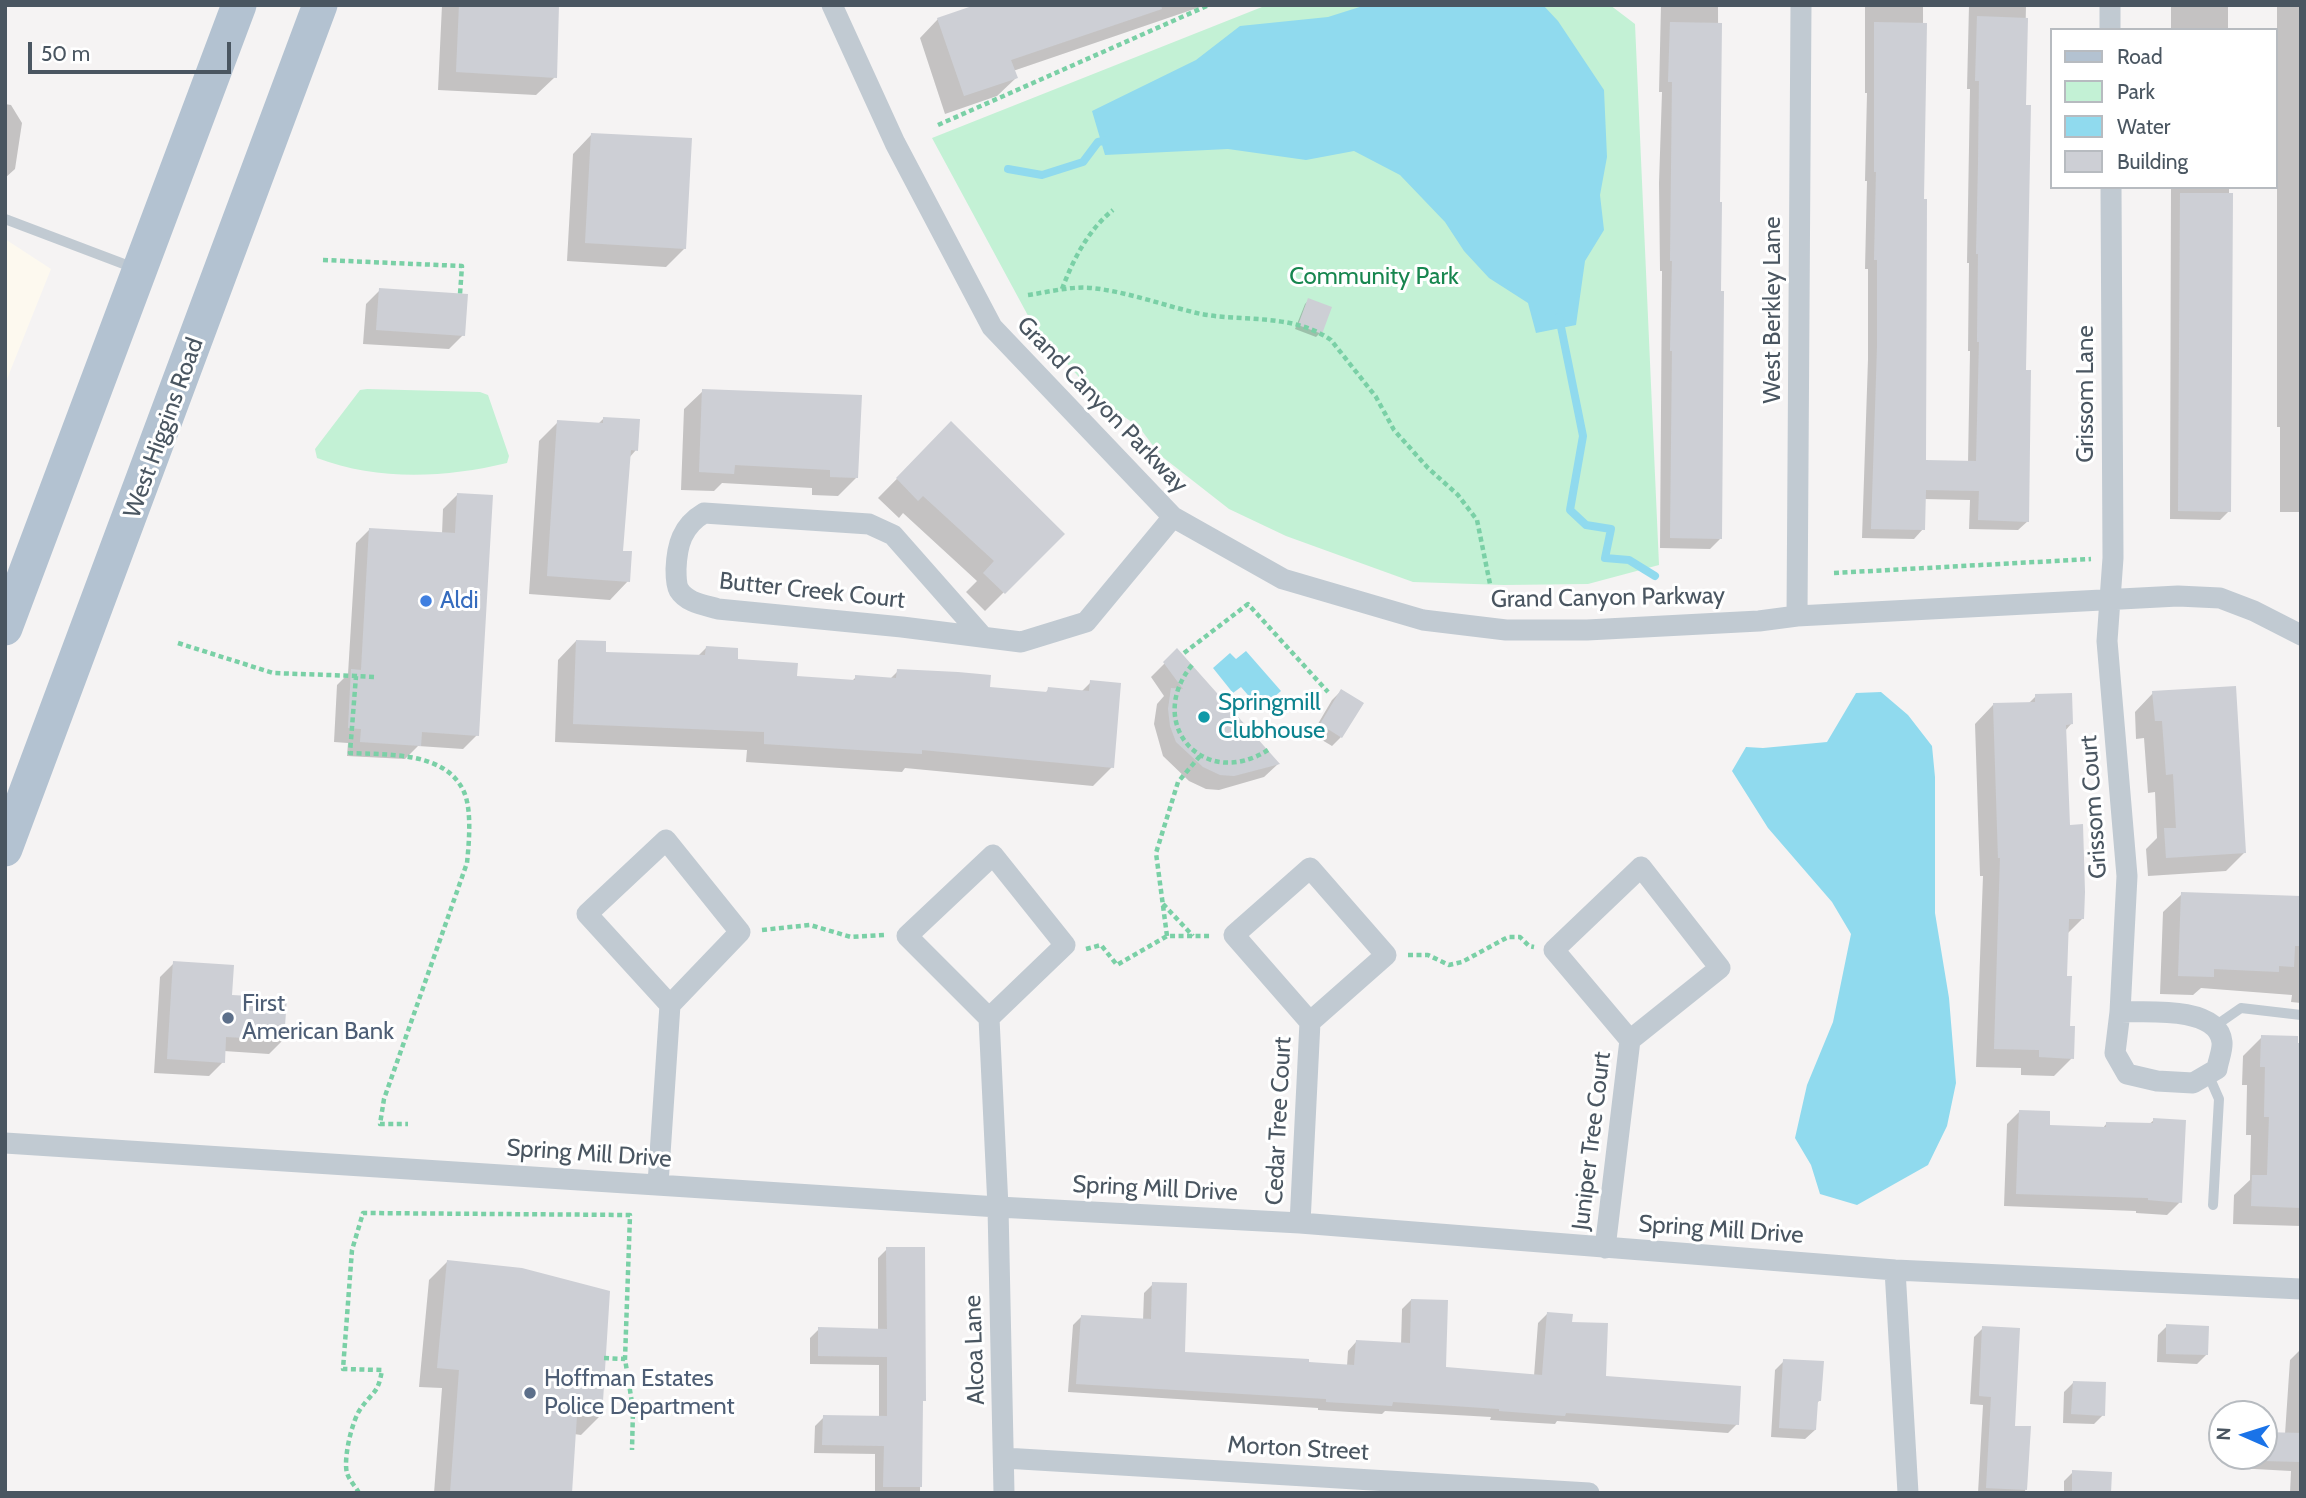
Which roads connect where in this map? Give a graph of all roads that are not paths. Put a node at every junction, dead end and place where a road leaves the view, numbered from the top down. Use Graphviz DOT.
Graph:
graph roads {
  1 [pos="239,5"];
  2 [pos="320,5"];
  3 [pos="832,5"];
  4 [pos="1801,5"];
  5 [pos="2110,5"];
  6 [pos="2110,28"];
  7 [pos="2111,189"];
  8 [pos="5,219"];
  9 [pos="140,270"];
  10 [pos="1173,517"];
  11 [pos="2111,600"];
  12 [pos="1797,616"];
  13 [pos="5,628"];
  14 [pos="2301,635"];
  15 [pos="983,637"];
  16 [pos="5,849"];
  17 [pos="670,1005"];
  18 [pos="2120,1012"];
  19 [pos="2301,1016"];
  20 [pos="989,1018"];
  21 [pos="1310,1023"];
  22 [pos="2215,1026"];
  23 [pos="1630,1040"];
  24 [pos="2208,1074"];
  25 [pos="5,1143"];
  26 [pos="658,1184"];
  27 [pos="2213,1205"];
  28 [pos="998,1207"];
  29 [pos="1300,1223"];
  30 [pos="1605,1248"];
  31 [pos="1895,1270"];
  32 [pos="2301,1289"];
  33 [pos="1004,1458"];
  34 [pos="1004,1493"];
  35 [pos="1589,1493"];
  36 [pos="1908,1493"];
  1 -- 9 [label="main road"];
  2 -- 16 [label="main road, West Higgins Road"];
  3 -- 10 [label="street, Grand Canyon Parkway"];
  4 -- 12 [label="street, West Berkley Lane"];
  5 -- 6 [label="street"];
  7 -- 11 [label="street, Grissom Lane"];
  8 -- 9 [label="lane"];
  9 -- 13 [label="main road"];
  10 -- 12 [label="street, Grand Canyon Parkway"];
  10 -- 15 [label="street, Butter Creek Court"];
  11 -- 12 [label="street, Grand Canyon Parkway"];
  11 -- 14 [label="street, Grand Canyon Parkway"];
  11 -- 18 [label="street, Grissom Court"];
  15 -- 15 [label="street, Butter Creek Court"];
  17 -- 17 [label="street"];
  17 -- 26 [label="street"];
  18 -- 22 [label="street"];
  18 -- 24 [label="street, Grissom Court"];
  19 -- 22 [label="lane"];
  20 -- 20 [label="street"];
  20 -- 28 [label="street, Alcoa Lane"];
  21 -- 21 [label="street, Cedar Tree Court"];
  21 -- 29 [label="street, Cedar Tree Court"];
  22 -- 24 [label="street"];
  23 -- 23 [label="street, Juniper Tree Court"];
  23 -- 30 [label="street, Juniper Tree Court"];
  24 -- 27 [label="lane"];
  25 -- 26 [label="street, Spring Mill Drive"];
  26 -- 28 [label="street, Spring Mill Drive"];
  28 -- 29 [label="street, Spring Mill Drive"];
  28 -- 33 [label="street, Alcoa Lane"];
  29 -- 30 [label="street, Spring Mill Drive"];
  30 -- 31 [label="street, Spring Mill Drive"];
  31 -- 32 [label="street, Spring Mill Drive"];
  31 -- 36 [label="street"];
  33 -- 34 [label="street, Alcoa Lane"];
  33 -- 35 [label="street, Morton Street"];
}
